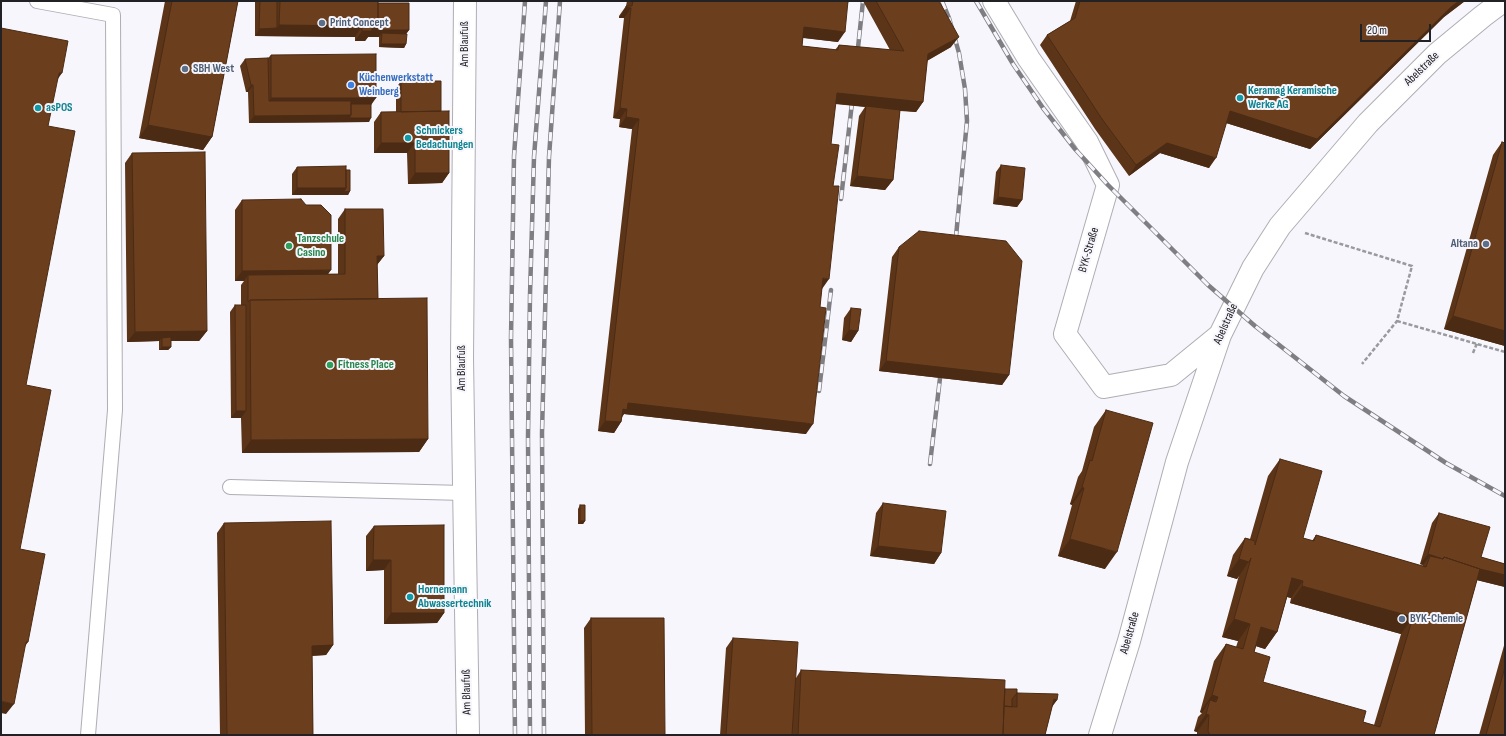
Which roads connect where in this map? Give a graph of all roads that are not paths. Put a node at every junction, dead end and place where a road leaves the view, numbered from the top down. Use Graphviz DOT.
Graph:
graph roads {
  1 [pos="37,1"];
  2 [pos="465,1"];
  3 [pos="994,1"];
  4 [pos="1503,1"];
  5 [pos="1220,335"];
  6 [pos="230,487"];
  7 [pos="464,493"];
  8 [pos="88,735"];
  9 [pos="468,735"];
  10 [pos="1100,735"];
  1 -- 8 [label="lane"];
  2 -- 7 [label="street, Am Blaufuß"];
  3 -- 5 [label="street, BYK-Straße"];
  4 -- 5 [label="street, Abelstraße"];
  5 -- 10 [label="street, Abelstraße"];
  6 -- 7 [label="lane"];
  7 -- 9 [label="street, Am Blaufuß"];
}
